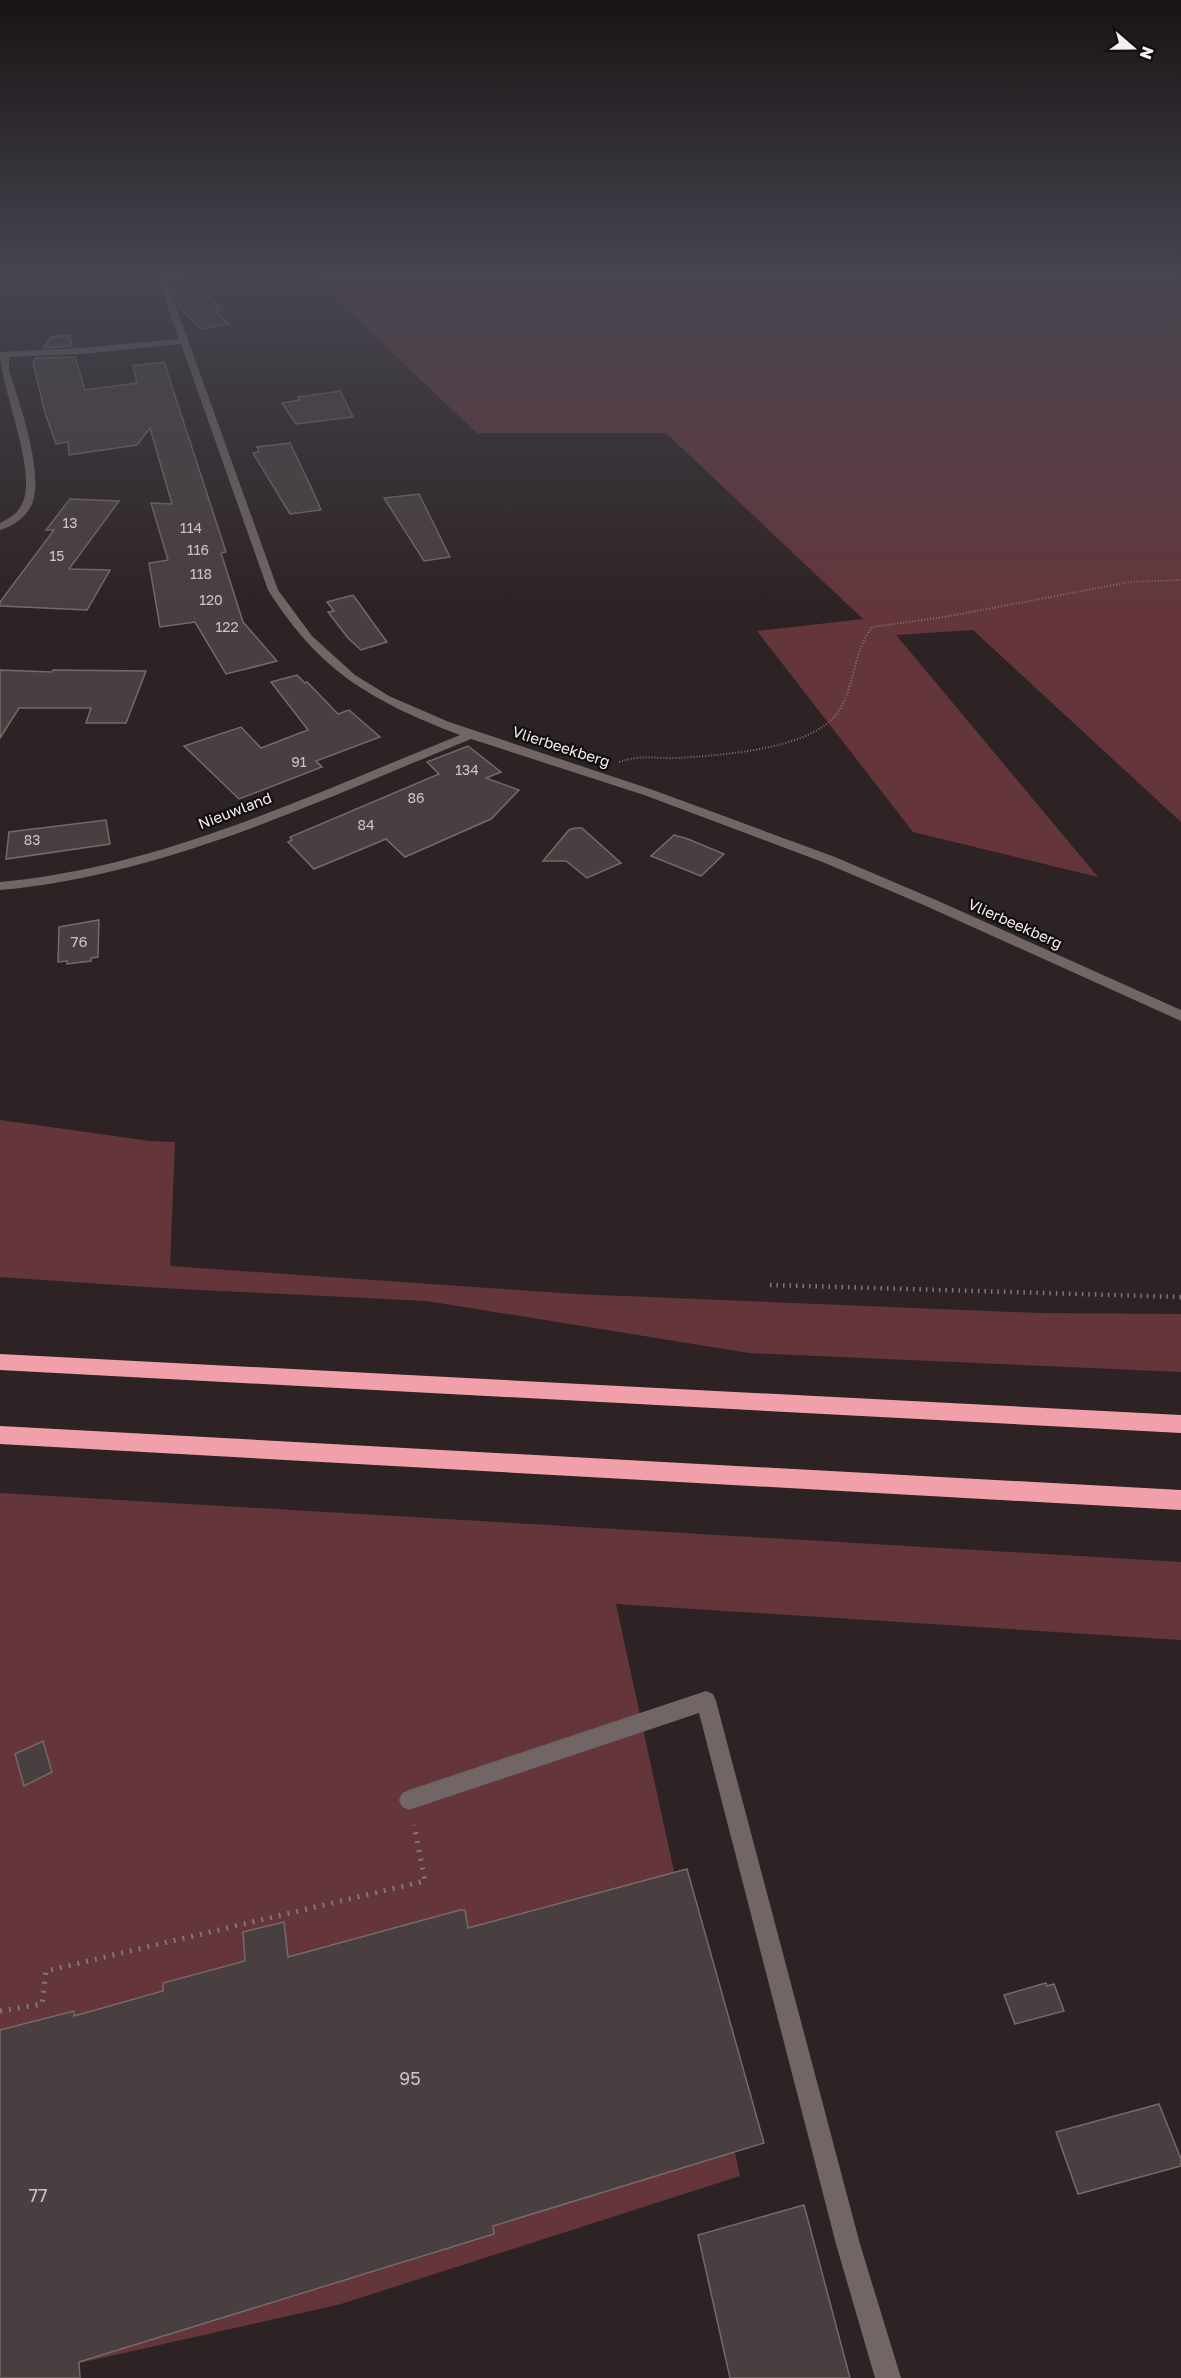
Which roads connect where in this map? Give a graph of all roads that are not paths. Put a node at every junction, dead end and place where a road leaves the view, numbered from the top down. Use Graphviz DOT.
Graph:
graph roads {
  1 [pos="9,387"];
  2 [pos="202,387"];
  3 [pos="0,527"];
  4 [pos="472,734"];
  5 [pos="0,886"];
  6 [pos="1181,1016"];
  7 [pos="0,1362"];
  8 [pos="1181,1424"];
  9 [pos="0,1435"];
  10 [pos="1181,1500"];
  11 [pos="409,1800"];
  12 [pos="888,2378"];
  1 -- 3 [label="street"];
  2 -- 4 [label="street, Vlierbeekberg"];
  4 -- 5 [label="street, Nieuwland"];
  4 -- 6 [label="street, Vlierbeekberg"];
  7 -- 8 [label="highway"];
  9 -- 10 [label="highway"];
  11 -- 12 [label="lane"];
}
